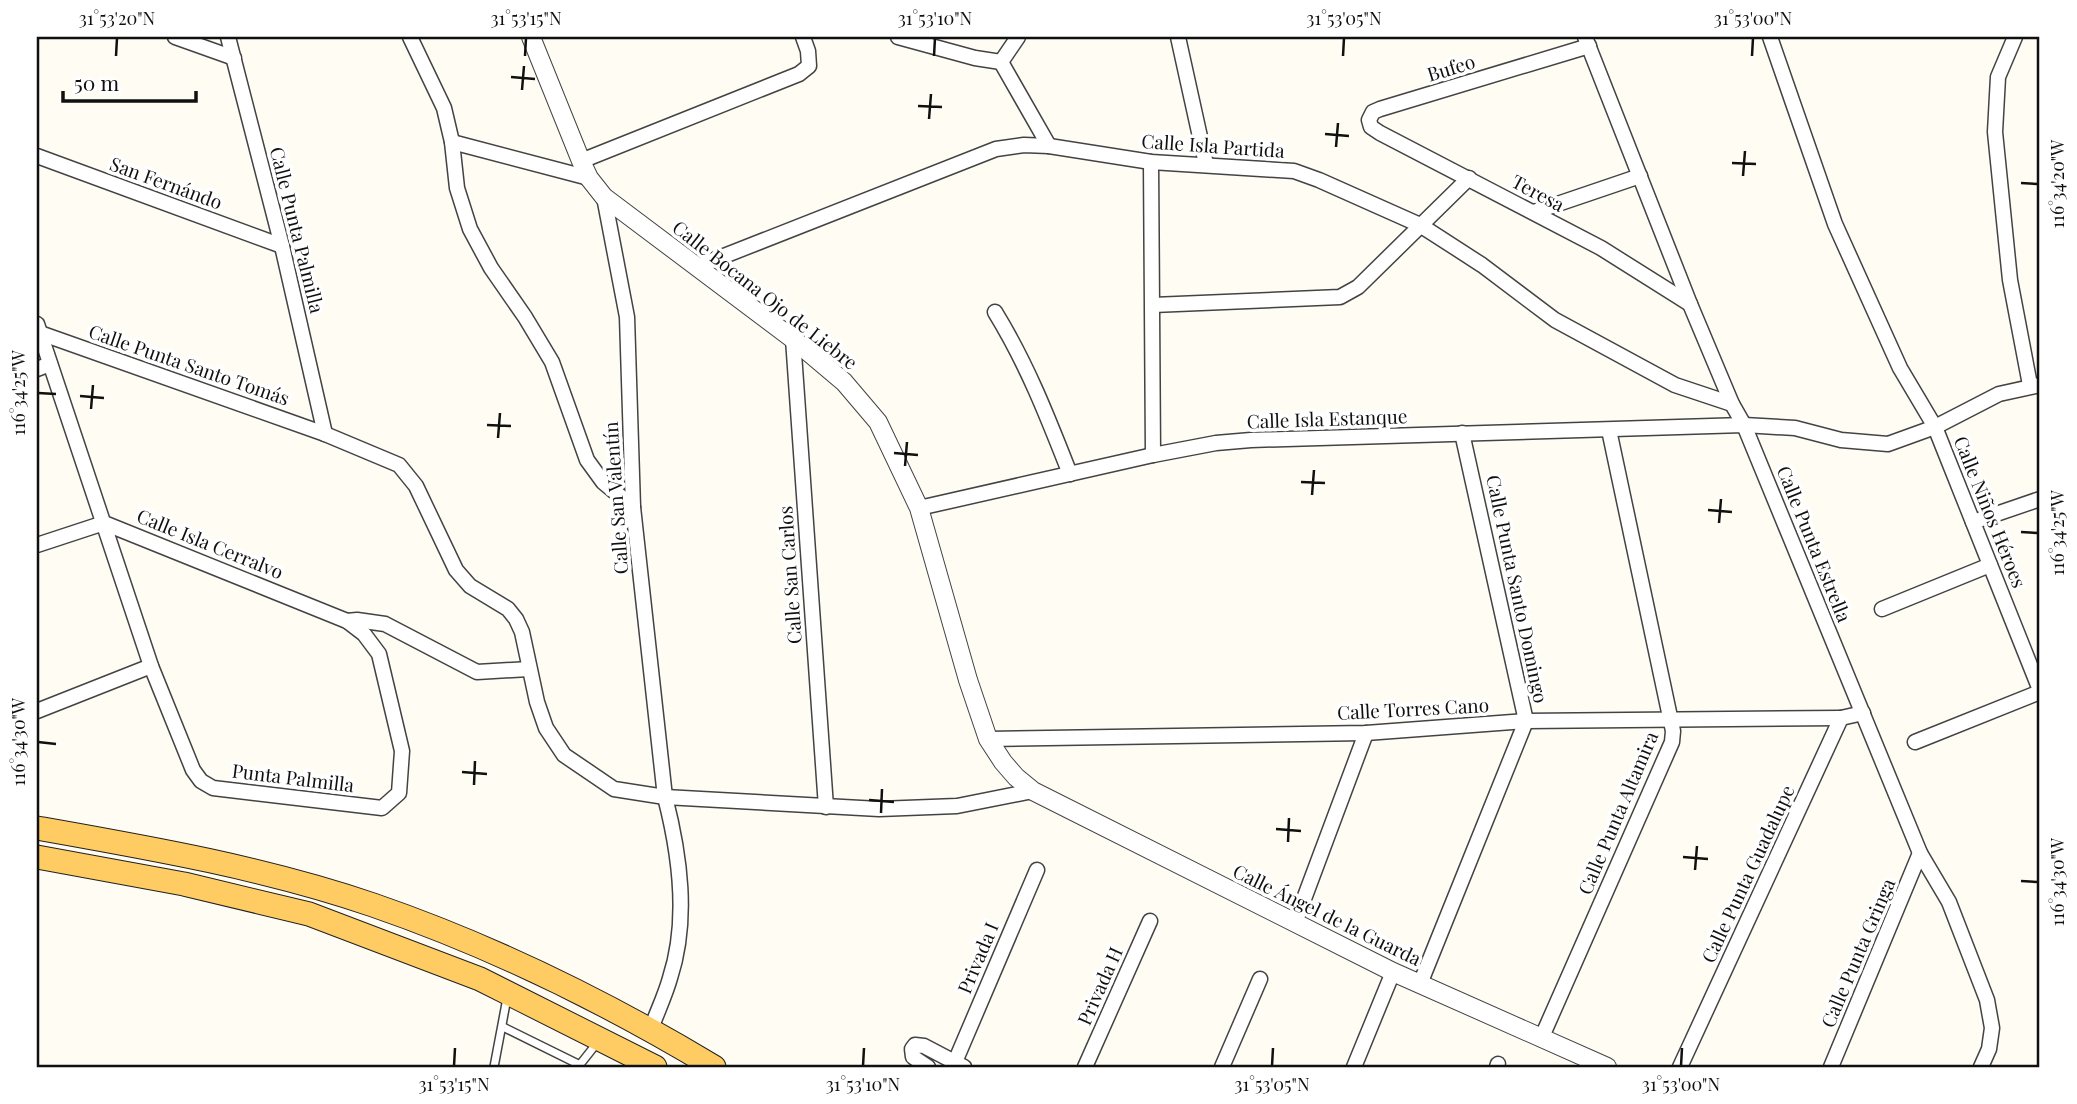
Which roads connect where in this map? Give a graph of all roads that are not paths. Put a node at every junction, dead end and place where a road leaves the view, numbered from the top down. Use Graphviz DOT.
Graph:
graph roads {
  1 [pos="175,37"];
  2 [pos="228,37"];
  3 [pos="410,37"];
  4 [pos="803,37"];
  5 [pos="898,37"];
  6 [pos="1018,37"];
  7 [pos="1178,37"];
  8 [pos="1770,37"];
  9 [pos="2015,37"];
  10 [pos="534,38"];
  11 [pos="1587,42"];
  12 [pos="234,58"];
  13 [pos="1001,62"];
  14 [pos="1369,120"];
  15 [pos="452,142"];
  16 [pos="1049,146"];
  17 [pos="37,156"];
  18 [pos="581,161"];
  19 [pos="1151,162"];
  20 [pos="1206,164"];
  21 [pos="1640,176"];
  22 [pos="589,178"];
  23 [pos="1469,178"];
  24 [pos="604,197"];
  25 [pos="1534,212"];
  26 [pos="1420,225"];
  27 [pos="282,246"];
  28 [pos="696,267"];
  29 [pos="1690,304"];
  30 [pos="1153,305"];
  31 [pos="995,312"];
  32 [pos="38,329"];
  33 [pos="793,339"];
  34 [pos="44,366"];
  35 [pos="2035,385"];
  36 [pos="1732,404"];
  37 [pos="1744,425"];
  38 [pos="1935,427"];
  39 [pos="1609,430"];
  40 [pos="1462,433"];
  41 [pos="325,434"];
  42 [pos="1153,455"];
  43 [pos="1070,474"];
  44 [pos="2040,499"];
  45 [pos="633,507"];
  46 [pos="919,508"];
  47 [pos="1973,522"];
  48 [pos="104,523"];
  49 [pos="37,545"];
  50 [pos="1990,565"];
  51 [pos="1882,609"];
  52 [pos="347,621"];
  53 [pos="151,666"];
  54 [pos="530,668"];
  55 [pos="2040,691"];
  56 [pos="37,710"];
  57 [pos="1863,713"];
  58 [pos="1841,718"];
  59 [pos="1672,719"];
  60 [pos="1526,722"];
  61 [pos="1366,733"];
  62 [pos="988,739"];
  63 [pos="1915,742"];
  64 [pos="1033,791"];
  65 [pos="665,797"];
  66 [pos="826,807"];
  67 [pos="382,808"];
  68 [pos="37,828"];
  69 [pos="1920,853"];
  70 [pos="37,857"];
  71 [pos="1037,870"];
  72 [pos="1150,921"];
  73 [pos="1295,923"];
  74 [pos="1393,972"];
  75 [pos="1260,978"];
  76 [pos="1420,984"];
  77 [pos="508,994"];
  78 [pos="503,1027"];
  79 [pos="651,1029"];
  80 [pos="601,1038"];
  81 [pos="1541,1039"];
  82 [pos="959,1065"];
  83 [pos="578,1066"];
  84 [pos="494,1067"];
  85 [pos="655,1067"];
  86 [pos="714,1067"];
  87 [pos="928,1067"];
  88 [pos="1085,1067"];
  89 [pos="1222,1067"];
  90 [pos="1354,1067"];
  91 [pos="1607,1067"];
  92 [pos="1681,1067"];
  93 [pos="1831,1067"];
  94 [pos="1981,1067"];
  1 -- 12 [label="street"];
  2 -- 12 [label="street, Calle Punta Palmilla"];
  3 -- 15 [label="street"];
  4 -- 18 [label="street"];
  5 -- 13 [label="street"];
  6 -- 13 [label="street"];
  7 -- 20 [label="street"];
  8 -- 38 [label="street, Calle Niños Héroes"];
  9 -- 35 [label="street"];
  10 -- 18 [label="street, Calle Bocana Ojo de Liebre"];
  11 -- 14 [label="street, Bufeo"];
  11 -- 21 [label="street, Calle Punta Estrella"];
  12 -- 27 [label="street, Calle Punta Palmilla"];
  13 -- 16 [label="street"];
  14 -- 23 [label="street, Teresa"];
  15 -- 22 [label="street"];
  15 -- 45 [label="street"];
  16 -- 19 [label="street, Calle Isla Partida"];
  16 -- 28 [label="street, Calle Isla Partida"];
  17 -- 27 [label="street, San Fernándo"];
  18 -- 22 [label="street, Calle Bocana Ojo de Liebre"];
  19 -- 20 [label="street, Calle Isla Partida"];
  19 -- 30 [label="street"];
  20 -- 26 [label="street, Calle Isla Partida"];
  21 -- 25 [label="street"];
  21 -- 29 [label="street, Calle Punta Estrella"];
  22 -- 24 [label="street, Calle Bocana Ojo de Liebre"];
  23 -- 25 [label="street, Teresa"];
  23 -- 26 [label="street"];
  24 -- 28 [label="street, Calle Bocana Ojo de Liebre"];
  24 -- 45 [label="street, Calle San Valentín"];
  25 -- 29 [label="street, Teresa"];
  26 -- 30 [label="street"];
  26 -- 36 [label="street, Calle Isla Partida"];
  27 -- 41 [label="street, Calle Punta Palmilla"];
  28 -- 33 [label="street, Calle Bocana Ojo de Liebre"];
  29 -- 36 [label="street, Calle Punta Estrella"];
  30 -- 42 [label="street"];
  31 -- 43 [label="street"];
  32 -- 34 [label="street"];
  32 -- 41 [label="street, Calle Punta Santo Tomás"];
  33 -- 46 [label="street, Calle Bocana Ojo de Liebre"];
  33 -- 66 [label="street, Calle San Carlos"];
  34 -- 48 [label="street"];
  35 -- 38 [label="street, Calle Isla Estanque"];
  36 -- 37 [label="street, Calle Punta Estrella"];
  37 -- 38 [label="street, Calle Isla Estanque"];
  37 -- 39 [label="street, Calle Isla Estanque"];
  37 -- 57 [label="street, Calle Punta Estrella"];
  38 -- 47 [label="street, Calle Niños Héroes"];
  39 -- 40 [label="street, Calle Isla Estanque"];
  39 -- 59 [label="street, Calle Punta Altamira"];
  40 -- 42 [label="street, Calle Isla Estanque"];
  40 -- 60 [label="street, Calle Punta Santo Domingo"];
  41 -- 54 [label="street, Calle Punta Santo Tomás"];
  42 -- 43 [label="street, Calle Isla Estanque"];
  43 -- 46 [label="street, Calle Isla Estanque"];
  44 -- 47 [label="street"];
  45 -- 65 [label="street, Calle San Valentín"];
  46 -- 62 [label="street, Calle Bocana Ojo de Liebre"];
  47 -- 50 [label="street, Calle Niños Héroes"];
  48 -- 49 [label="street"];
  48 -- 52 [label="street, Calle Isla Cerralvo"];
  48 -- 53 [label="street"];
  50 -- 51 [label="street"];
  50 -- 55 [label="street, Calle Niños Héroes"];
  52 -- 54 [label="street"];
  52 -- 67 [label="street, Calle Isla Cerralvo"];
  53 -- 56 [label="street"];
  53 -- 67 [label="street, Punta Palmilla"];
  54 -- 65 [label="street, Calle Punta Santo Tomás"];
  55 -- 63 [label="street"];
  57 -- 58 [label="street"];
  57 -- 69 [label="street, Calle Punta Estrella"];
  58 -- 59 [label="street, Calle Torres Cano"];
  58 -- 92 [label="street, Calle Punta Guadalupe"];
  59 -- 60 [label="street, Calle Torres Cano"];
  59 -- 81 [label="street, Calle Punta Altamira"];
  60 -- 61 [label="street, Calle Torres Cano"];
  60 -- 76 [label="street, Calle Punta Santo Domingo"];
  61 -- 62 [label="street, Calle Torres Cano"];
  61 -- 73 [label="street"];
  62 -- 64 [label="street, Calle Bocana Ojo de Liebre"];
  64 -- 66 [label="street"];
  64 -- 73 [label="street, Calle Ángel de la Guarda"];
  65 -- 66 [label="street"];
  65 -- 79 [label="street, Calle San Valentín"];
  68 -- 79 [label="main road"];
  69 -- 93 [label="street, Calle Punta Gringa"];
  69 -- 94 [label="street, Calle Punta Estrella"];
  70 -- 77 [label="main road"];
  71 -- 82 [label="street, Privada I"];
  72 -- 88 [label="street, Privada H"];
  73 -- 74 [label="street, Calle Ángel de la Guarda"];
  74 -- 76 [label="street, Calle Ángel de la Guarda"];
  74 -- 90 [label="street"];
  75 -- 89 [label="street"];
  76 -- 81 [label="street, Calle Ángel de la Guarda"];
  77 -- 78 [label="lane"];
  77 -- 80 [label="main road"];
  78 -- 83 [label="lane"];
  78 -- 84 [label="lane"];
  79 -- 86 [label="main road"];
  80 -- 83 [label="lane"];
  80 -- 85 [label="main road"];
  81 -- 91 [label="street, Calle Ángel de la Guarda"];
  82 -- 87 [label="street"];
}
